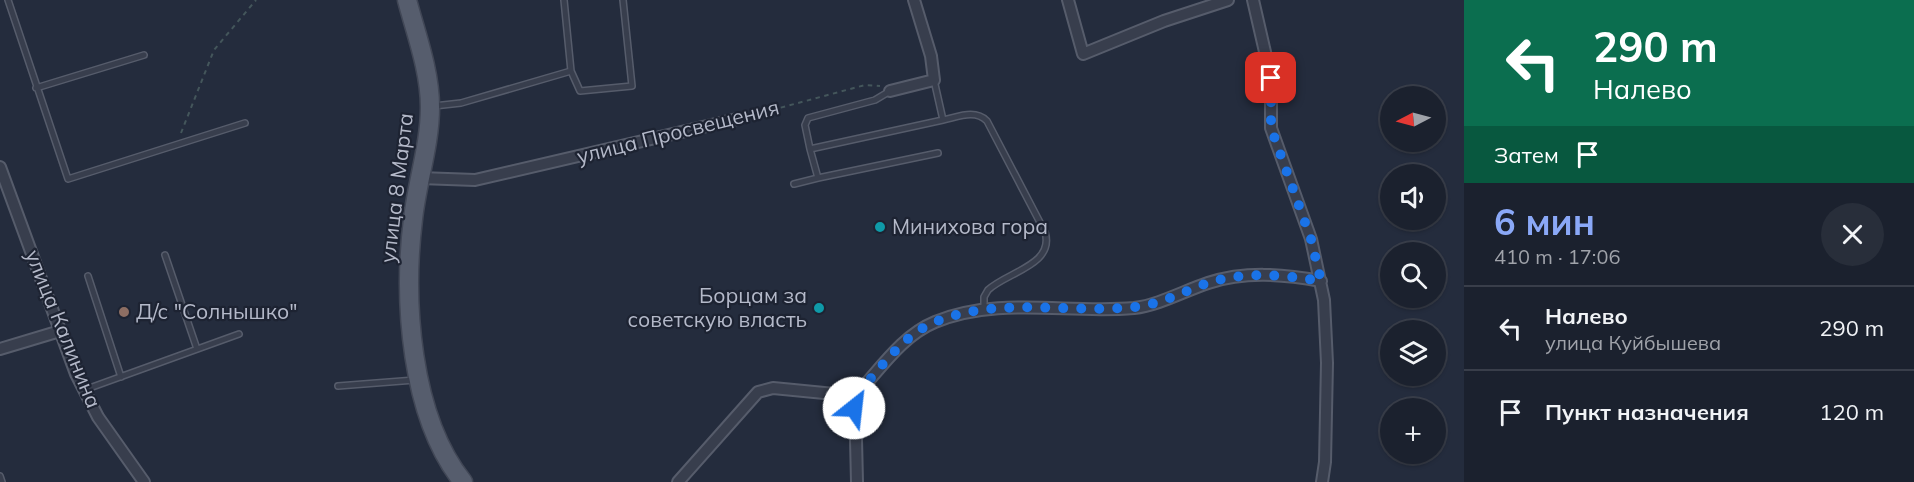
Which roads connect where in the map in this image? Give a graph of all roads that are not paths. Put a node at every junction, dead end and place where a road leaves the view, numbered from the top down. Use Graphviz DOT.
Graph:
graph roads {
  1 [pos="9,0"];
  2 [pos="406,0"];
  3 [pos="564,0"];
  4 [pos="623,0"];
  5 [pos="914,0"];
  6 [pos="1068,0"];
  7 [pos="1228,0"];
  8 [pos="1253,0"];
  9 [pos="144,56"];
  10 [pos="571,71"];
  11 [pos="934,80"];
  12 [pos="36,88"];
  13 [pos="890,91"];
  14 [pos="430,106"];
  15 [pos="737,119"];
  16 [pos="944,120"];
  17 [pos="245,123"];
  18 [pos="810,149"];
  19 [pos="938,153"];
  20 [pos="0,167"];
  21 [pos="420,177"];
  22 [pos="818,178"];
  23 [pos="794,184"];
  24 [pos="165,255"];
  25 [pos="88,276"];
  26 [pos="1321,281"];
  27 [pos="984,309"];
  28 [pos="60,331"];
  29 [pos="239,334"];
  30 [pos="197,349"];
  31 [pos="0,350"];
  32 [pos="121,377"];
  33 [pos="420,380"];
  34 [pos="338,386"];
  35 [pos="84,390"];
  36 [pos="855,396"];
  37 [pos="0,476"];
  38 [pos="2,482"];
  39 [pos="144,482"];
  40 [pos="463,482"];
  41 [pos="678,482"];
  42 [pos="857,482"];
  43 [pos="1322,482"];
  1 -- 12 [label="lane"];
  2 -- 14 [label="main road, улица 8 Марта"];
  3 -- 10 [label="lane"];
  4 -- 10 [label="lane"];
  5 -- 11 [label="street"];
  6 -- 7 [label="street"];
  8 -- 26 [label="street"];
  9 -- 12 [label="lane"];
  10 -- 14 [label="lane"];
  11 -- 13 [label="street"];
  11 -- 16 [label="lane"];
  12 -- 17 [label="lane"];
  13 -- 18 [label="lane"];
  14 -- 21 [label="main road, улица 8 Марта"];
  15 -- 21 [label="street, улица Просвещения"];
  16 -- 18 [label="lane"];
  16 -- 27 [label="lane"];
  18 -- 22 [label="lane"];
  19 -- 22 [label="lane"];
  20 -- 28 [label="street, улица Калинина"];
  21 -- 33 [label="main road, улица 8 Марта"];
  22 -- 23 [label="lane"];
  24 -- 30 [label="lane"];
  25 -- 32 [label="lane"];
  26 -- 27 [label="street"];
  26 -- 43 [label="street"];
  27 -- 36 [label="street"];
  28 -- 31 [label="street"];
  28 -- 35 [label="street, улица Калинина"];
  29 -- 30 [label="lane"];
  30 -- 32 [label="lane"];
  32 -- 35 [label="lane"];
  33 -- 34 [label="lane"];
  33 -- 40 [label="main road, улица 8 Марта"];
  35 -- 39 [label="street, улица Калинина"];
  36 -- 41 [label="street"];
  36 -- 42 [label="street"];
  37 -- 38 [label="lane"];
}
